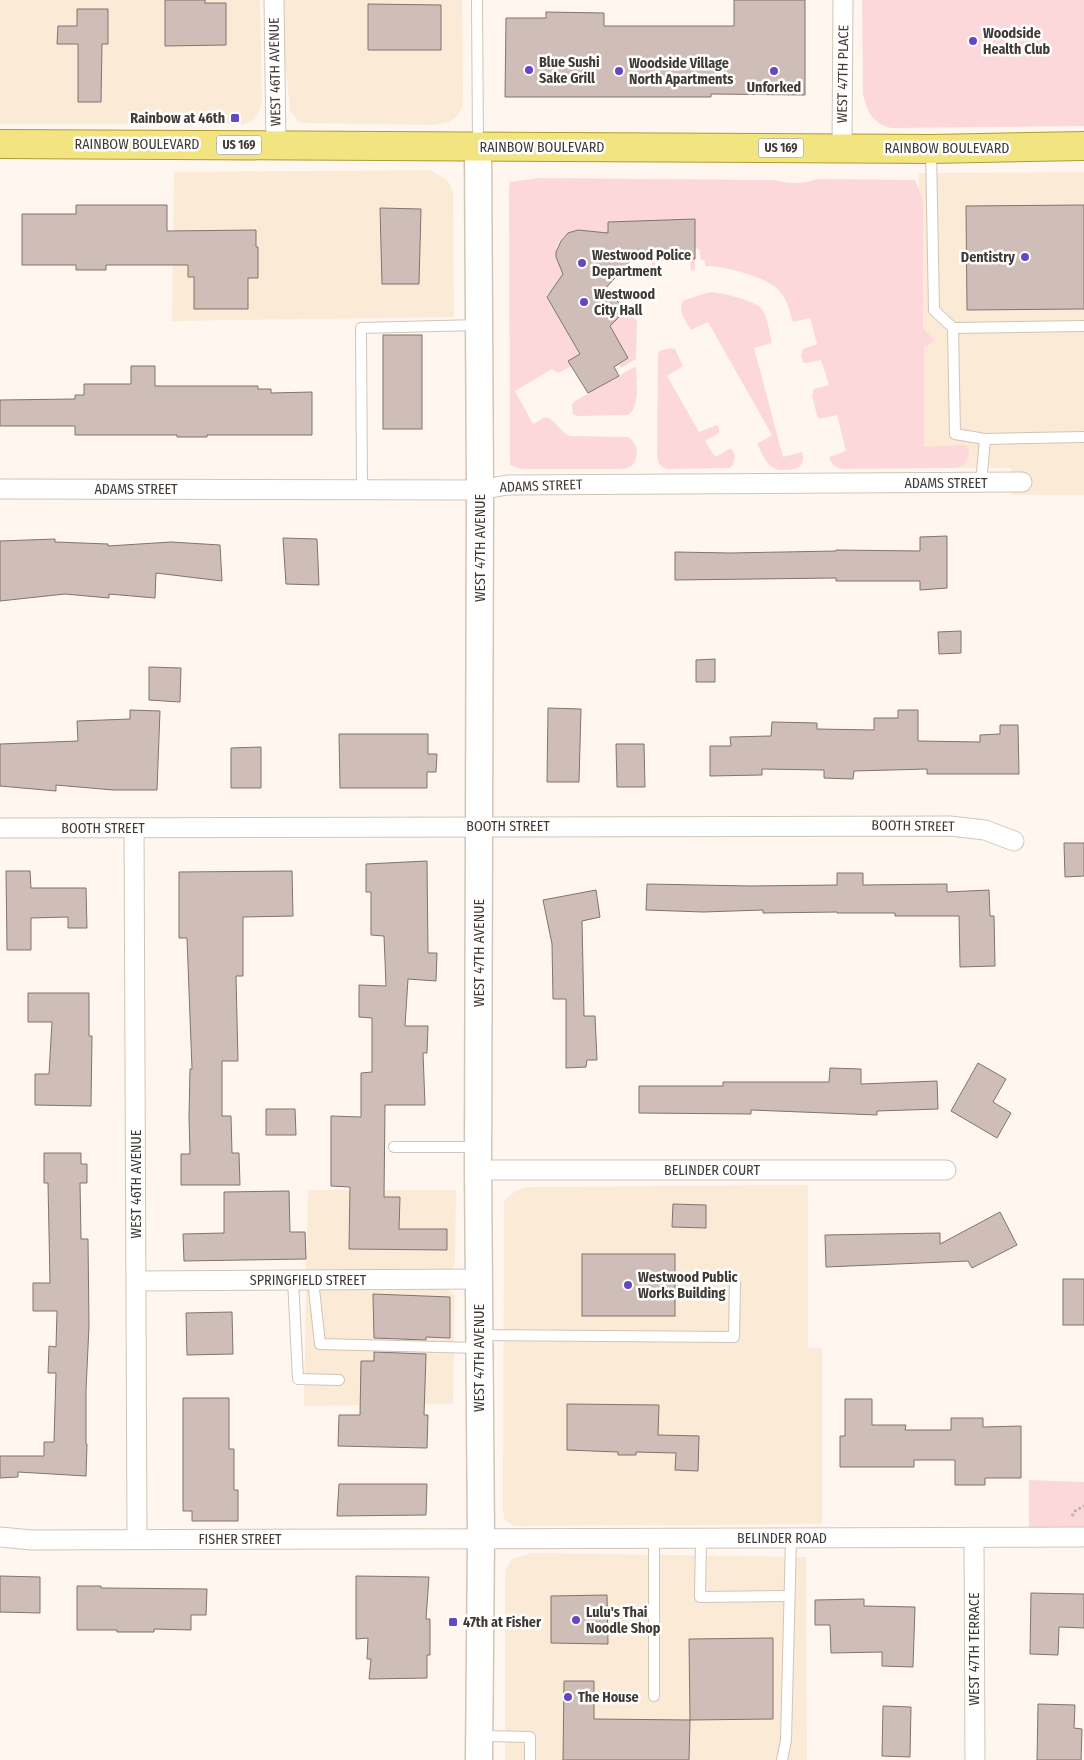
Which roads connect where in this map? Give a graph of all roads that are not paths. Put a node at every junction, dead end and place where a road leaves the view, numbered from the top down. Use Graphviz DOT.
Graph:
graph roads {
  1 [pos="274,0"];
  2 [pos="477,0"];
  3 [pos="844,0"];
  4 [pos="0,144"];
  5 [pos="276,145"];
  6 [pos="1084,146"];
  7 [pos="478,147"];
  8 [pos="842,148"];
  9 [pos="931,148"];
  10 [pos="478,324"];
  11 [pos="1084,326"];
  12 [pos="953,328"];
  13 [pos="1084,437"];
  14 [pos="985,439"];
  15 [pos="1022,482"];
  16 [pos="981,483"];
  17 [pos="0,489"];
  18 [pos="362,490"];
  19 [pos="480,490"];
  20 [pos="480,826"];
  21 [pos="0,828"];
  22 [pos="134,828"];
  23 [pos="1014,840"];
  24 [pos="394,1148"];
  25 [pos="478,1158"];
  26 [pos="946,1170"];
  27 [pos="479,1279"];
  28 [pos="293,1280"];
  29 [pos="313,1280"];
  30 [pos="136,1281"];
  31 [pos="735,1283"];
  32 [pos="480,1342"];
  33 [pos="339,1380"];
  34 [pos="0,1537"];
  35 [pos="1084,1537"];
  36 [pos="701,1538"];
  37 [pos="791,1538"];
  38 [pos="974,1538"];
  39 [pos="137,1539"];
  40 [pos="481,1539"];
  41 [pos="654,1539"];
  42 [pos="790,1596"];
  43 [pos="654,1696"];
  44 [pos="479,1748"];
  45 [pos="530,1760"];
  46 [pos="782,1760"];
  47 [pos="974,1760"];
  1 -- 5 [label="street, WEST 46TH AVENUE"];
  2 -- 7 [label="lane"];
  3 -- 8 [label="street, WEST 47TH PLACE"];
  4 -- 5 [label="main road, RAINBOW BOULEVARD / US 169"];
  5 -- 7 [label="main road, RAINBOW BOULEVARD / US 169"];
  6 -- 9 [label="main road, RAINBOW BOULEVARD / US 169"];
  7 -- 8 [label="main road, RAINBOW BOULEVARD / US 169"];
  7 -- 10 [label="street, WEST 47TH AVENUE"];
  8 -- 9 [label="main road, RAINBOW BOULEVARD / US 169"];
  9 -- 12 [label="lane"];
  10 -- 18 [label="lane"];
  10 -- 19 [label="street, WEST 47TH AVENUE"];
  11 -- 12 [label="lane"];
  12 -- 14 [label="lane"];
  13 -- 14 [label="lane"];
  14 -- 16 [label="lane"];
  15 -- 16 [label="street, ADAMS STREET"];
  16 -- 19 [label="street, ADAMS STREET"];
  17 -- 18 [label="street, ADAMS STREET"];
  18 -- 19 [label="street, ADAMS STREET"];
  19 -- 20 [label="street, WEST 47TH AVENUE"];
  20 -- 22 [label="street, BOOTH STREET"];
  20 -- 23 [label="street, BOOTH STREET"];
  20 -- 25 [label="street, WEST 47TH AVENUE"];
  21 -- 22 [label="street, BOOTH STREET"];
  22 -- 30 [label="street, WEST 46TH AVENUE"];
  24 -- 25 [label="lane"];
  25 -- 26 [label="street, BELINDER COURT"];
  25 -- 27 [label="street, WEST 47TH AVENUE"];
  27 -- 29 [label="street, SPRINGFIELD STREET"];
  27 -- 32 [label="street, WEST 47TH AVENUE"];
  28 -- 29 [label="street, SPRINGFIELD STREET"];
  28 -- 30 [label="street, SPRINGFIELD STREET"];
  28 -- 33 [label="lane"];
  29 -- 32 [label="lane"];
  30 -- 39 [label="street, WEST 46TH AVENUE"];
  31 -- 32 [label="lane"];
  32 -- 40 [label="street, WEST 47TH AVENUE"];
  34 -- 39 [label="street, FISHER STREET"];
  35 -- 38 [label="street, BELINDER ROAD"];
  36 -- 37 [label="street, BELINDER ROAD"];
  36 -- 41 [label="street, BELINDER ROAD"];
  36 -- 42 [label="lane"];
  37 -- 38 [label="street, BELINDER ROAD"];
  37 -- 42 [label="lane"];
  38 -- 47 [label="street, WEST 47TH TERRACE"];
  39 -- 40 [label="street, FISHER STREET"];
  40 -- 41 [label="street, BELINDER ROAD"];
  40 -- 44 [label="street, WEST 47TH AVENUE"];
  41 -- 43 [label="lane"];
  42 -- 46 [label="lane"];
  44 -- 45 [label="lane"];
}
